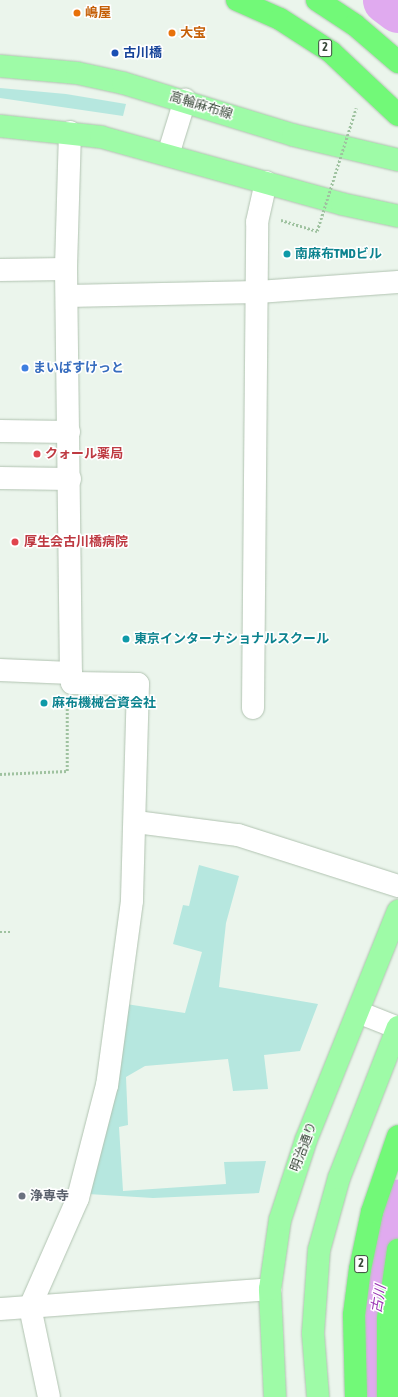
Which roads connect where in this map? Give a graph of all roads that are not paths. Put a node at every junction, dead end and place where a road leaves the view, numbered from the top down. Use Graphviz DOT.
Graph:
graph roads {
  1 [pos="238,0"];
  2 [pos="317,0"];
  3 [pos="398,62"];
  4 [pos="0,66"];
  5 [pos="185,100"];
  6 [pos="398,115"];
  7 [pos="0,126"];
  8 [pos="70,132"];
  9 [pos="168,155"];
  10 [pos="398,160"];
  11 [pos="266,182"];
  12 [pos="398,216"];
  13 [pos="66,269"];
  14 [pos="0,270"];
  15 [pos="398,282"];
  16 [pos="258,292"];
  17 [pos="67,296"];
  18 [pos="0,431"];
  19 [pos="69,432"];
  20 [pos="0,478"];
  21 [pos="70,479"];
  22 [pos="0,670"];
  23 [pos="72,678"];
  24 [pos="253,708"];
  25 [pos="136,822"];
  26 [pos="398,886"];
  27 [pos="398,911"];
  28 [pos="358,1012"];
  29 [pos="398,1027"];
  30 [pos="398,1136"];
  31 [pos="398,1250"];
  32 [pos="270,1289"];
  33 [pos="30,1308"];
  34 [pos="0,1309"];
  35 [pos="49,1397"];
  36 [pos="275,1397"];
  37 [pos="318,1397"];
  38 [pos="356,1397"];
  39 [pos="388,1397"];
  1 -- 6 [label="highway, 2"];
  2 -- 3 [label="highway"];
  4 -- 5 [label="main road, 高輪麻布線"];
  5 -- 9 [label="street"];
  5 -- 10 [label="main road, 高輪麻布線"];
  7 -- 8 [label="main road"];
  8 -- 9 [label="main road"];
  8 -- 13 [label="street"];
  9 -- 11 [label="main road"];
  11 -- 12 [label="main road"];
  11 -- 16 [label="street"];
  13 -- 14 [label="street"];
  13 -- 17 [label="street"];
  15 -- 16 [label="street"];
  16 -- 17 [label="street"];
  16 -- 24 [label="street"];
  17 -- 19 [label="street"];
  18 -- 19 [label="street"];
  19 -- 21 [label="street"];
  20 -- 21 [label="street"];
  21 -- 23 [label="street"];
  22 -- 23 [label="street"];
  23 -- 25 [label="street"];
  25 -- 26 [label="street"];
  25 -- 33 [label="street"];
  27 -- 28 [label="main road, 明治通り"];
  28 -- 29 [label="street"];
  28 -- 32 [label="main road, 明治通り"];
  29 -- 37 [label="main road"];
  30 -- 38 [label="highway, 2"];
  31 -- 39 [label="highway"];
  32 -- 33 [label="street"];
  32 -- 36 [label="main road, 明治通り"];
  33 -- 34 [label="street"];
  33 -- 35 [label="street"];
}
